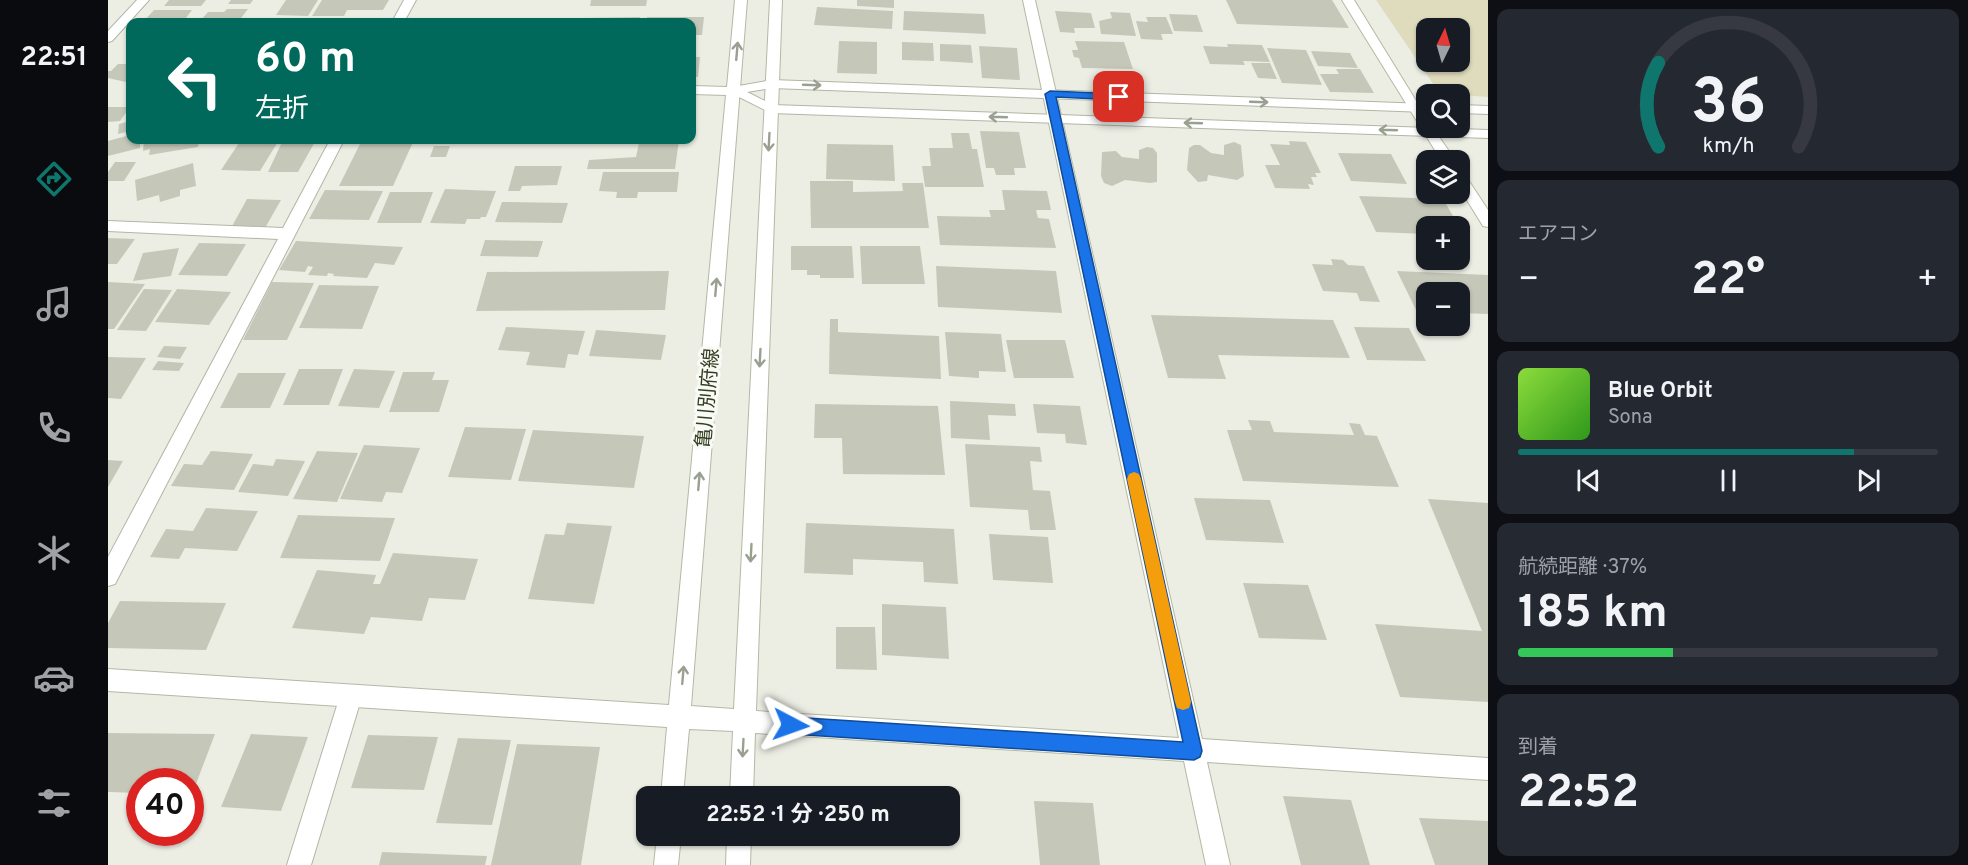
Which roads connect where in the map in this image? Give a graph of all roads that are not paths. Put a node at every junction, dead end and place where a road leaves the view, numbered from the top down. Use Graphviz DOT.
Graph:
graph roads {
  1 [pos="143,0"];
  2 [pos="410,0"];
  3 [pos="741,0"];
  4 [pos="776,0"];
  5 [pos="1029,0"];
  6 [pos="1348,0"];
  7 [pos="126,18"];
  8 [pos="126,18"];
  9 [pos="400,18"];
  10 [pos="108,38"];
  11 [pos="772,84"];
  12 [pos="696,90"];
  13 [pos="733,92"];
  14 [pos="1050,94"];
  15 [pos="1416,101"];
  16 [pos="1416,108"];
  17 [pos="771,109"];
  18 [pos="1470,109"];
  19 [pos="1488,110"];
  20 [pos="1055,119"];
  21 [pos="1416,129"];
  22 [pos="1470,132"];
  23 [pos="1488,134"];
  24 [pos="335,144"];
  25 [pos="1470,194"];
  26 [pos="1488,222"];
  27 [pos="108,226"];
  28 [pos="288,234"];
  29 [pos="108,577"];
  30 [pos="108,680"];
  31 [pos="351,696"];
  32 [pos="679,718"];
  33 [pos="744,722"];
  34 [pos="1194,751"];
  35 [pos="1488,769"];
  36 [pos="673,786"];
  37 [pos="741,786"];
  38 [pos="668,846"];
  39 [pos="739,846"];
  40 [pos="299,865"];
  41 [pos="666,865"];
  42 [pos="738,865"];
  43 [pos="1218,865"];
  1 -- 7 [label="street"];
  2 -- 9 [label="street"];
  13 -- 3 [label="street, 亀川別府線, one-way"];
  4 -- 11 [label="street"];
  5 -- 14 [label="street"];
  6 -- 15 [label="street"];
  8 -- 10 [label="street"];
  11 -- 13 [label="street"];
  11 -- 14 [label="street, one-way"];
  11 -- 17 [label="street"];
  12 -- 13 [label="street"];
  13 -- 17 [label="street"];
  32 -- 13 [label="street, 亀川別府線, one-way"];
  14 -- 16 [label="street, one-way"];
  14 -- 20 [label="street"];
  20 -- 17 [label="street, one-way"];
  17 -- 33 [label="street, one-way"];
  18 -- 19 [label="street"];
  21 -- 20 [label="street, one-way"];
  20 -- 34 [label="street"];
  22 -- 23 [label="street"];
  24 -- 28 [label="street"];
  25 -- 26 [label="street"];
  27 -- 28 [label="street"];
  28 -- 29 [label="street"];
  30 -- 31 [label="street"];
  31 -- 32 [label="street"];
  31 -- 40 [label="street"];
  32 -- 33 [label="street"];
  32 -- 36 [label="street, 亀川別府線"];
  33 -- 34 [label="street"];
  33 -- 37 [label="street, one-way"];
  34 -- 35 [label="street"];
  34 -- 43 [label="street"];
  38 -- 41 [label="street"];
  39 -- 42 [label="street"];
}
